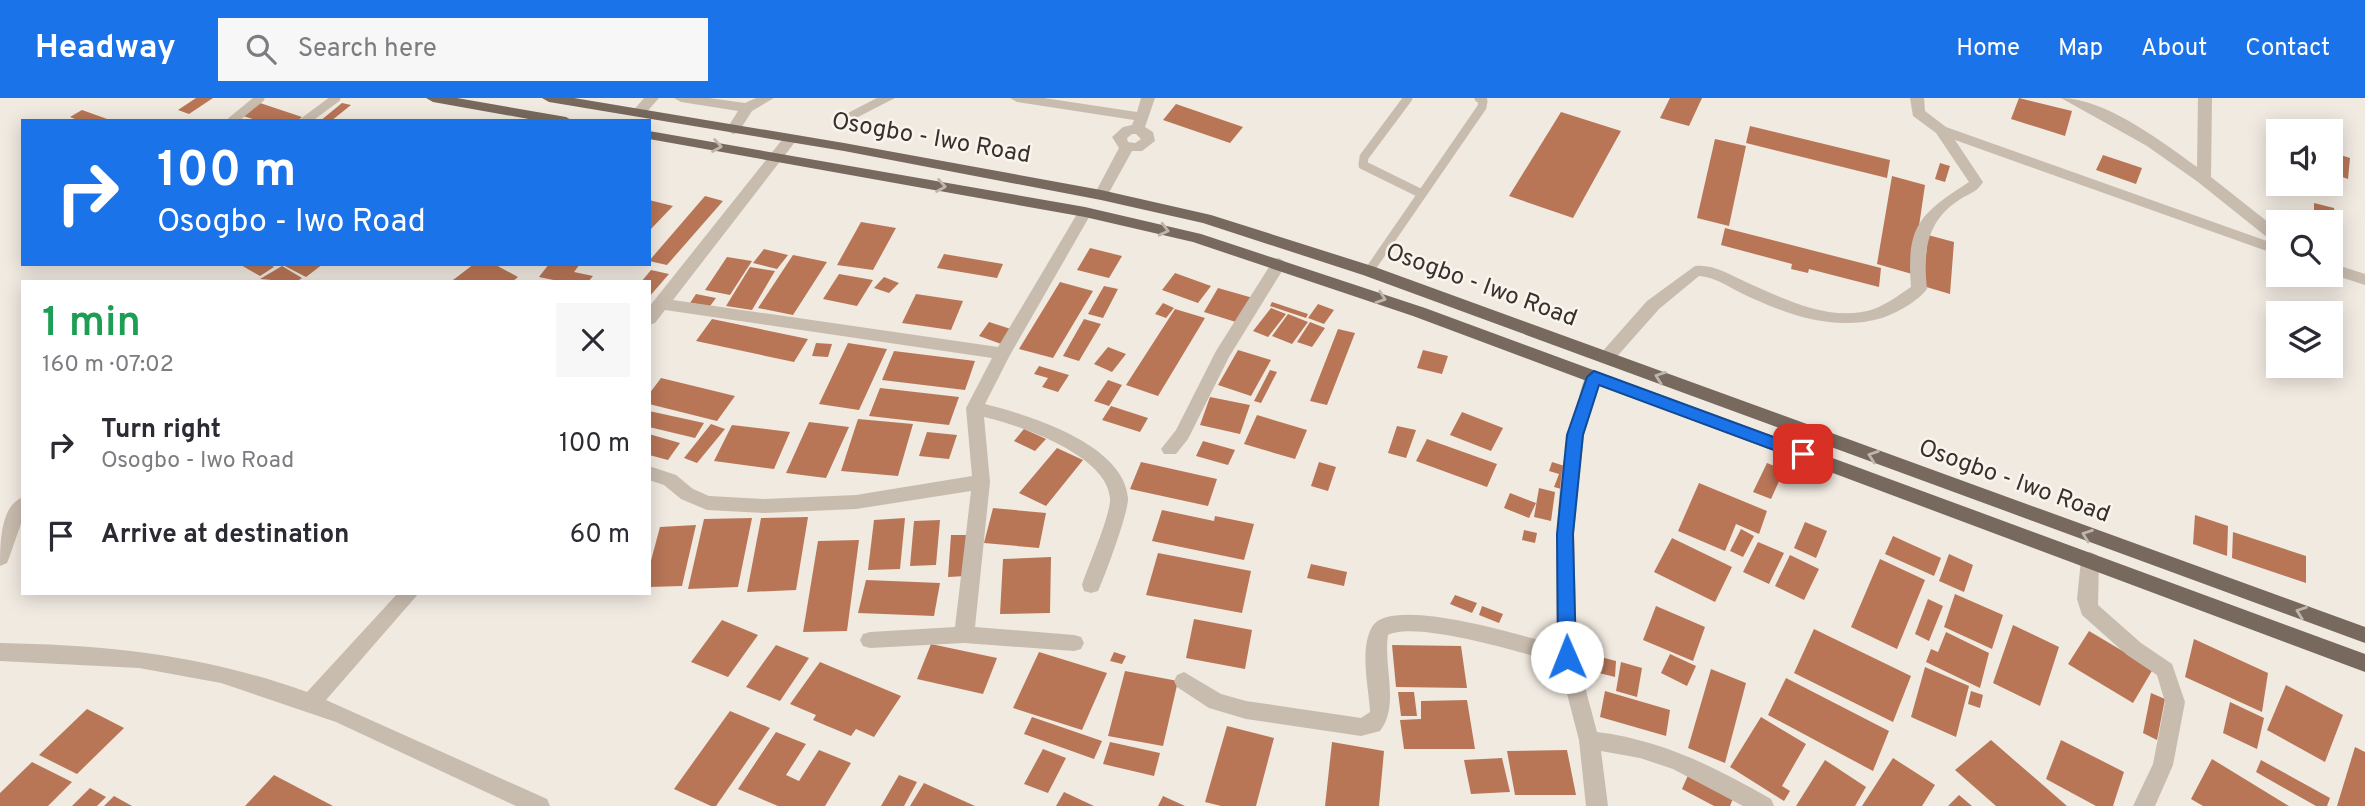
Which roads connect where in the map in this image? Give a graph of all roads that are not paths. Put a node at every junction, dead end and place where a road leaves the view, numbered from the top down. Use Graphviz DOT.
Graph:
graph roads {
  1 [pos="260,98"];
  2 [pos="336,98"];
  3 [pos="433,98"];
  4 [pos="549,98"];
  5 [pos="652,98"];
  6 [pos="681,98"];
  7 [pos="767,98"];
  8 [pos="888,98"];
  9 [pos="1017,98"];
  10 [pos="1148,98"];
  11 [pos="1408,98"];
  12 [pos="1479,98"];
  13 [pos="1917,98"];
  14 [pos="2068,98"];
  15 [pos="2205,98"];
  16 [pos="747,108"];
  17 [pos="639,112"];
  18 [pos="853,114"];
  19 [pos="234,119"];
  20 [pos="307,119"];
  21 [pos="554,119"];
  22 [pos="1140,123"];
  23 [pos="733,130"];
  24 [pos="1941,130"];
  25 [pos="651,135"];
  26 [pos="790,139"];
  27 [pos="779,157"];
  28 [pos="2204,177"];
  29 [pos="1420,193"];
  30 [pos="1101,195"];
  31 [pos="1085,212"];
  32 [pos="2266,228"];
  33 [pos="2266,246"];
  34 [pos="1279,263"];
  35 [pos="1369,271"];
  36 [pos="2343,272"];
  37 [pos="2365,280"];
  38 [pos="661,304"];
  39 [pos="651,316"];
  40 [pos="1510,322"];
  41 [pos="1500,342"];
  42 [pos="1002,354"];
  43 [pos="1608,357"];
  44 [pos="1594,377"];
  45 [pos="975,408"];
  46 [pos="1170,449"];
  47 [pos="651,475"];
  48 [pos="981,482"];
  49 [pos="21,506"];
  50 [pos="0,558"];
  51 [pos="2090,560"];
  52 [pos="1091,585"];
  53 [pos="408,595"];
  54 [pos="964,635"];
  55 [pos="2365,635"];
  56 [pos="870,640"];
  57 [pos="1074,643"];
  58 [pos="0,652"];
  59 [pos="1567,657"];
  60 [pos="2365,663"];
  61 [pos="1184,681"];
  62 [pos="311,702"];
  63 [pos="1589,740"];
  64 [pos="539,806"];
  65 [pos="1597,806"];
  66 [pos="1763,806"];
  67 [pos="2144,806"];
  1 -- 19 [label="lane"];
  2 -- 20 [label="lane"];
  3 -- 21 [label="main road"];
  4 -- 17 [label="main road, Osogbo - Iwo Road"];
  5 -- 17 [label="street"];
  6 -- 16 [label="street"];
  7 -- 16 [label="street"];
  8 -- 18 [label="street"];
  9 -- 22 [label="street"];
  10 -- 22 [label="street"];
  11 -- 29 [label="lane"];
  12 -- 29 [label="lane"];
  13 -- 24 [label="street"];
  14 -- 28 [label="street"];
  15 -- 28 [label="street"];
  16 -- 23 [label="street"];
  17 -- 23 [label="main road, Osogbo - Iwo Road"];
  22 -- 30 [label="street"];
  23 -- 26 [label="main road, Osogbo - Iwo Road"];
  24 -- 33 [label="street"];
  24 -- 43 [label="street"];
  25 -- 27 [label="main road, Osogbo - Iwo Road, one-way"];
  26 -- 27 [label="street"];
  26 -- 30 [label="main road, Osogbo - Iwo Road"];
  27 -- 31 [label="main road, Osogbo - Iwo Road, one-way"];
  27 -- 38 [label="street"];
  28 -- 32 [label="street"];
  29 -- 35 [label="lane"];
  30 -- 35 [label="main road, Osogbo - Iwo Road"];
  31 -- 34 [label="main road, Osogbo - Iwo Road, one-way"];
  31 -- 42 [label="street"];
  34 -- 41 [label="main road, Osogbo - Iwo Road, one-way"];
  34 -- 46 [label="street"];
  35 -- 40 [label="main road, Osogbo - Iwo Road"];
  36 -- 37 [label="street"];
  38 -- 39 [label="street"];
  38 -- 42 [label="street"];
  40 -- 41 [label="main road"];
  40 -- 43 [label="main road, Osogbo - Iwo Road"];
  41 -- 44 [label="main road, Osogbo - Iwo Road"];
  42 -- 45 [label="street"];
  55 -- 43 [label="main road, Osogbo - Iwo Road, one-way"];
  44 -- 51 [label="main road, Osogbo - Iwo Road"];
  44 -- 59 [label="street"];
  45 -- 48 [label="street"];
  45 -- 52 [label="street"];
  47 -- 48 [label="street"];
  48 -- 54 [label="street"];
  49 -- 50 [label="street"];
  51 -- 60 [label="main road, Osogbo - Iwo Road"];
  51 -- 67 [label="street"];
  53 -- 62 [label="street"];
  54 -- 56 [label="street"];
  54 -- 57 [label="street"];
  58 -- 62 [label="street"];
  59 -- 61 [label="street"];
  59 -- 63 [label="street"];
  62 -- 64 [label="street"];
  63 -- 65 [label="street"];
  63 -- 66 [label="street"];
}
